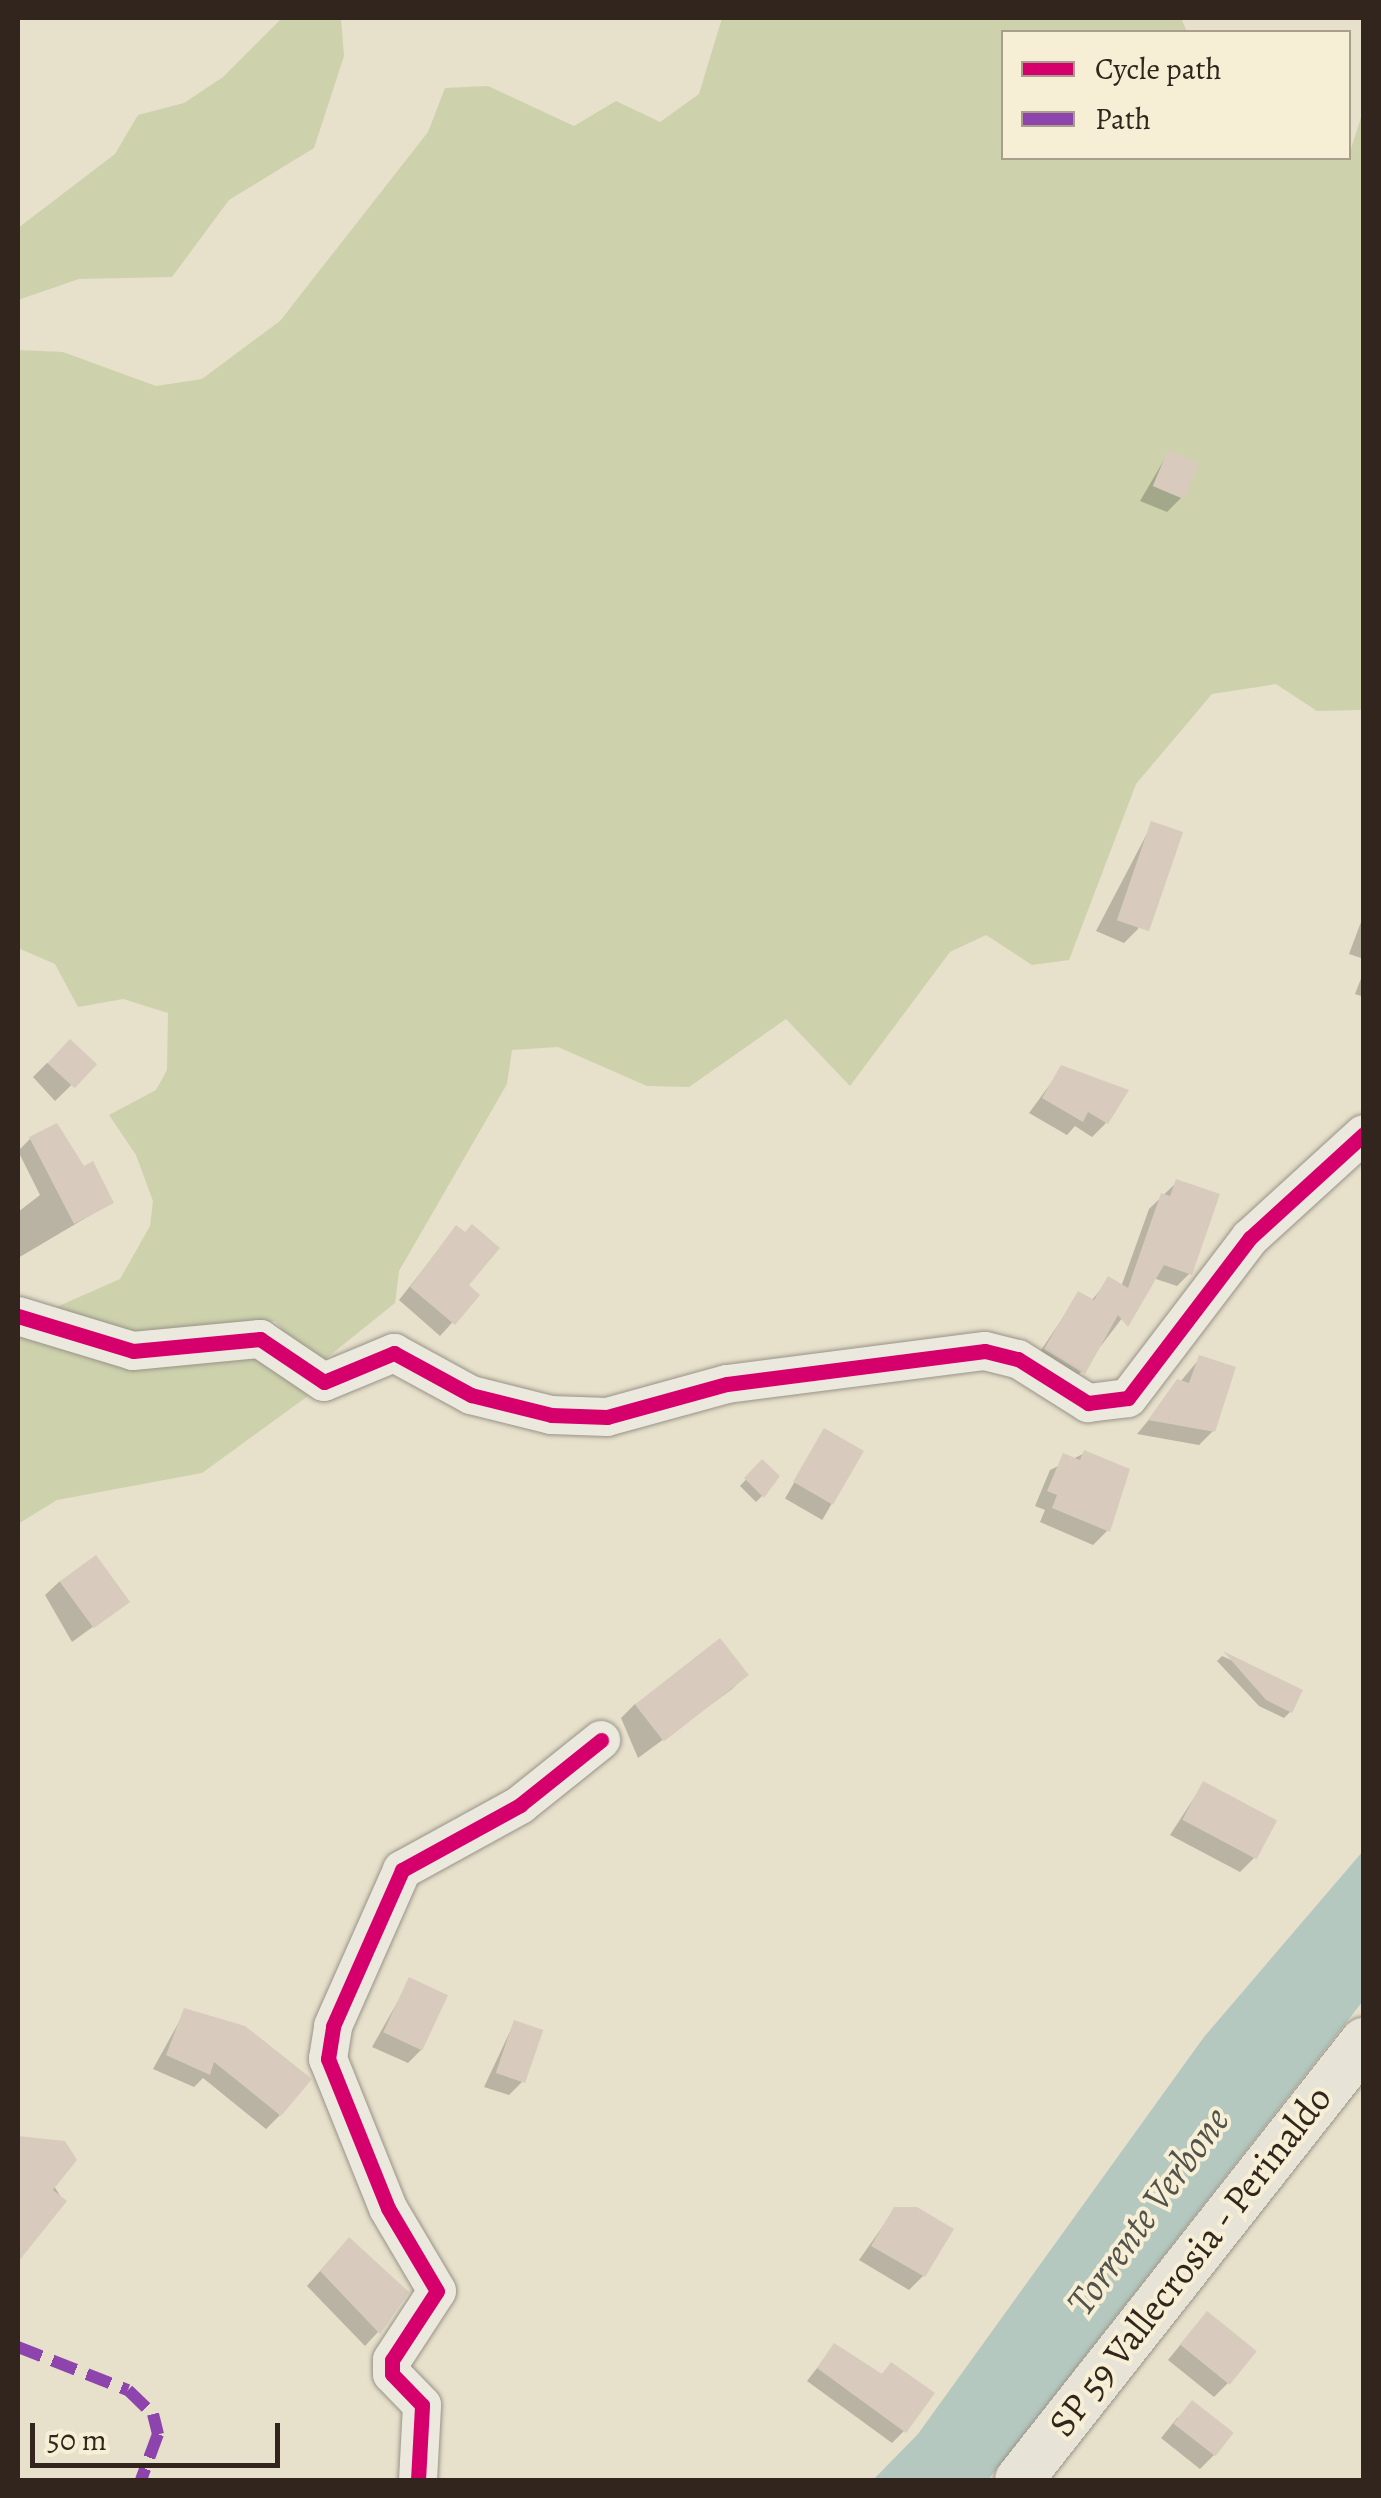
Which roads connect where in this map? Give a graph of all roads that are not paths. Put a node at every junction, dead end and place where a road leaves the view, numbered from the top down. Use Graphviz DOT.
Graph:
graph roads {
  1 [pos="1364,1134"];
  2 [pos="18,1316"];
  3 [pos="601,1740"];
  4 [pos="1364,2042"];
  5 [pos="418,2480"];
  6 [pos="1018,2480"];
  1 -- 2 [label="street"];
  3 -- 5 [label="street"];
  4 -- 6 [label="main road, SP 59 Vallecrosia - Perinaldo"];
}
